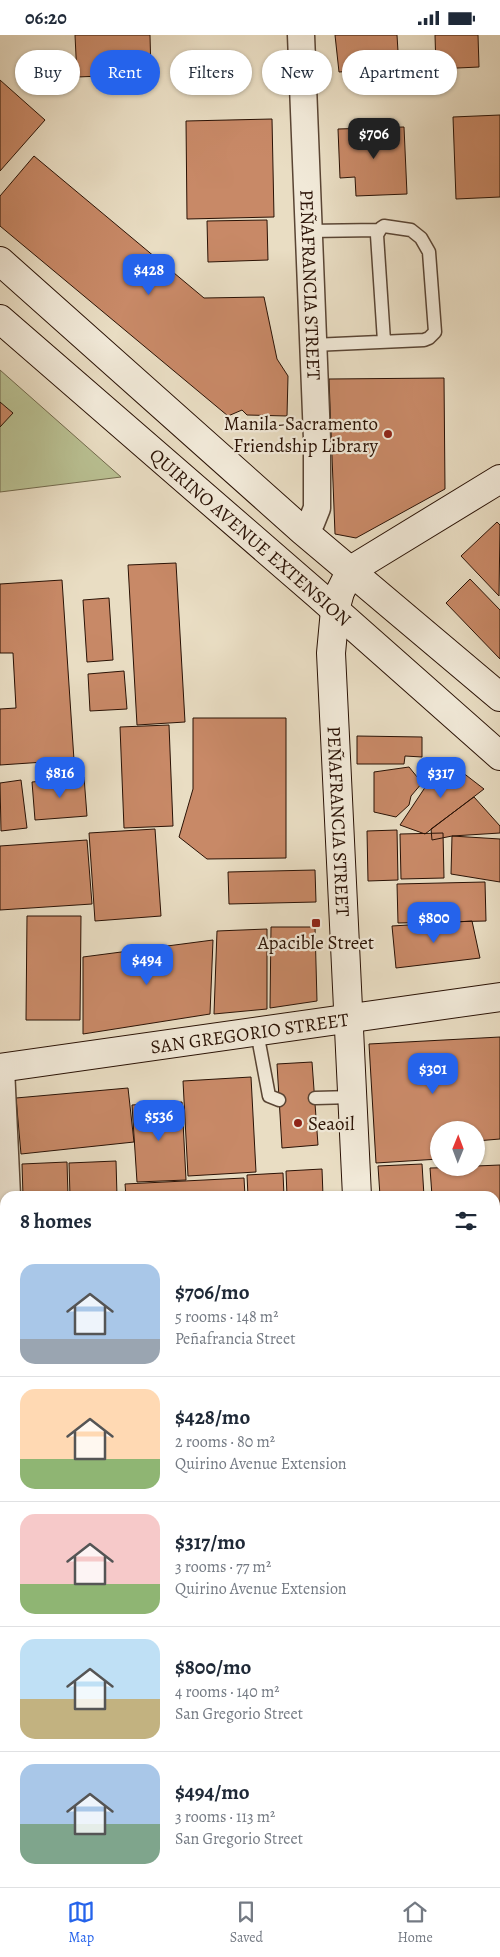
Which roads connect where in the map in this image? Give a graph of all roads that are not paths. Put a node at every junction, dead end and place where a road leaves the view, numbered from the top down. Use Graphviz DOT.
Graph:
graph roads {
  1 [pos="300,35"];
  2 [pos="379,230"];
  3 [pos="308,231"];
  4 [pos="0,261"];
  5 [pos="0,319"];
  6 [pos="384,341"];
  7 [pos="313,345"];
  8 [pos="500,479"];
  9 [pos="303,531"];
  10 [pos="351,570"];
  11 [pos="335,610"];
  12 [pos="500,697"];
  13 [pos="500,757"];
  14 [pos="500,997"];
  15 [pos="349,1020"];
  16 [pos="257,1032"];
  17 [pos="1,1068"];
  18 [pos="353,1097"];
  19 [pos="315,1098"];
  20 [pos="279,1100"];
  21 [pos="7,1191"];
  22 [pos="357,1191"];
  1 -- 3 [label="street, PEÑAFRANCIA STREET"];
  2 -- 3 [label="lane"];
  2 -- 6 [label="lane"];
  2 -- 6 [label="lane"];
  3 -- 7 [label="street, PEÑAFRANCIA STREET"];
  4 -- 9 [label="main road, QUIRINO AVENUE EXTENSION"];
  5 -- 11 [label="main road, QUIRINO AVENUE EXTENSION"];
  6 -- 7 [label="lane"];
  7 -- 9 [label="street, PEÑAFRANCIA STREET"];
  8 -- 10 [label="main road"];
  9 -- 10 [label="main road, QUIRINO AVENUE EXTENSION"];
  10 -- 11 [label="main road, PEÑAFRANCIA STREET"];
  10 -- 12 [label="main road, QUIRINO AVENUE EXTENSION"];
  11 -- 13 [label="main road, QUIRINO AVENUE EXTENSION"];
  11 -- 15 [label="main road, PEÑAFRANCIA STREET"];
  14 -- 15 [label="main road, SAN GREGORIO STREET"];
  15 -- 16 [label="main road, SAN GREGORIO STREET"];
  15 -- 18 [label="main road, PEÑAFRANCIA STREET"];
  16 -- 17 [label="main road, SAN GREGORIO STREET"];
  16 -- 20 [label="lane"];
  17 -- 21 [label="street"];
  18 -- 19 [label="lane"];
  18 -- 22 [label="main road, PEÑAFRANCIA STREET"];
}
